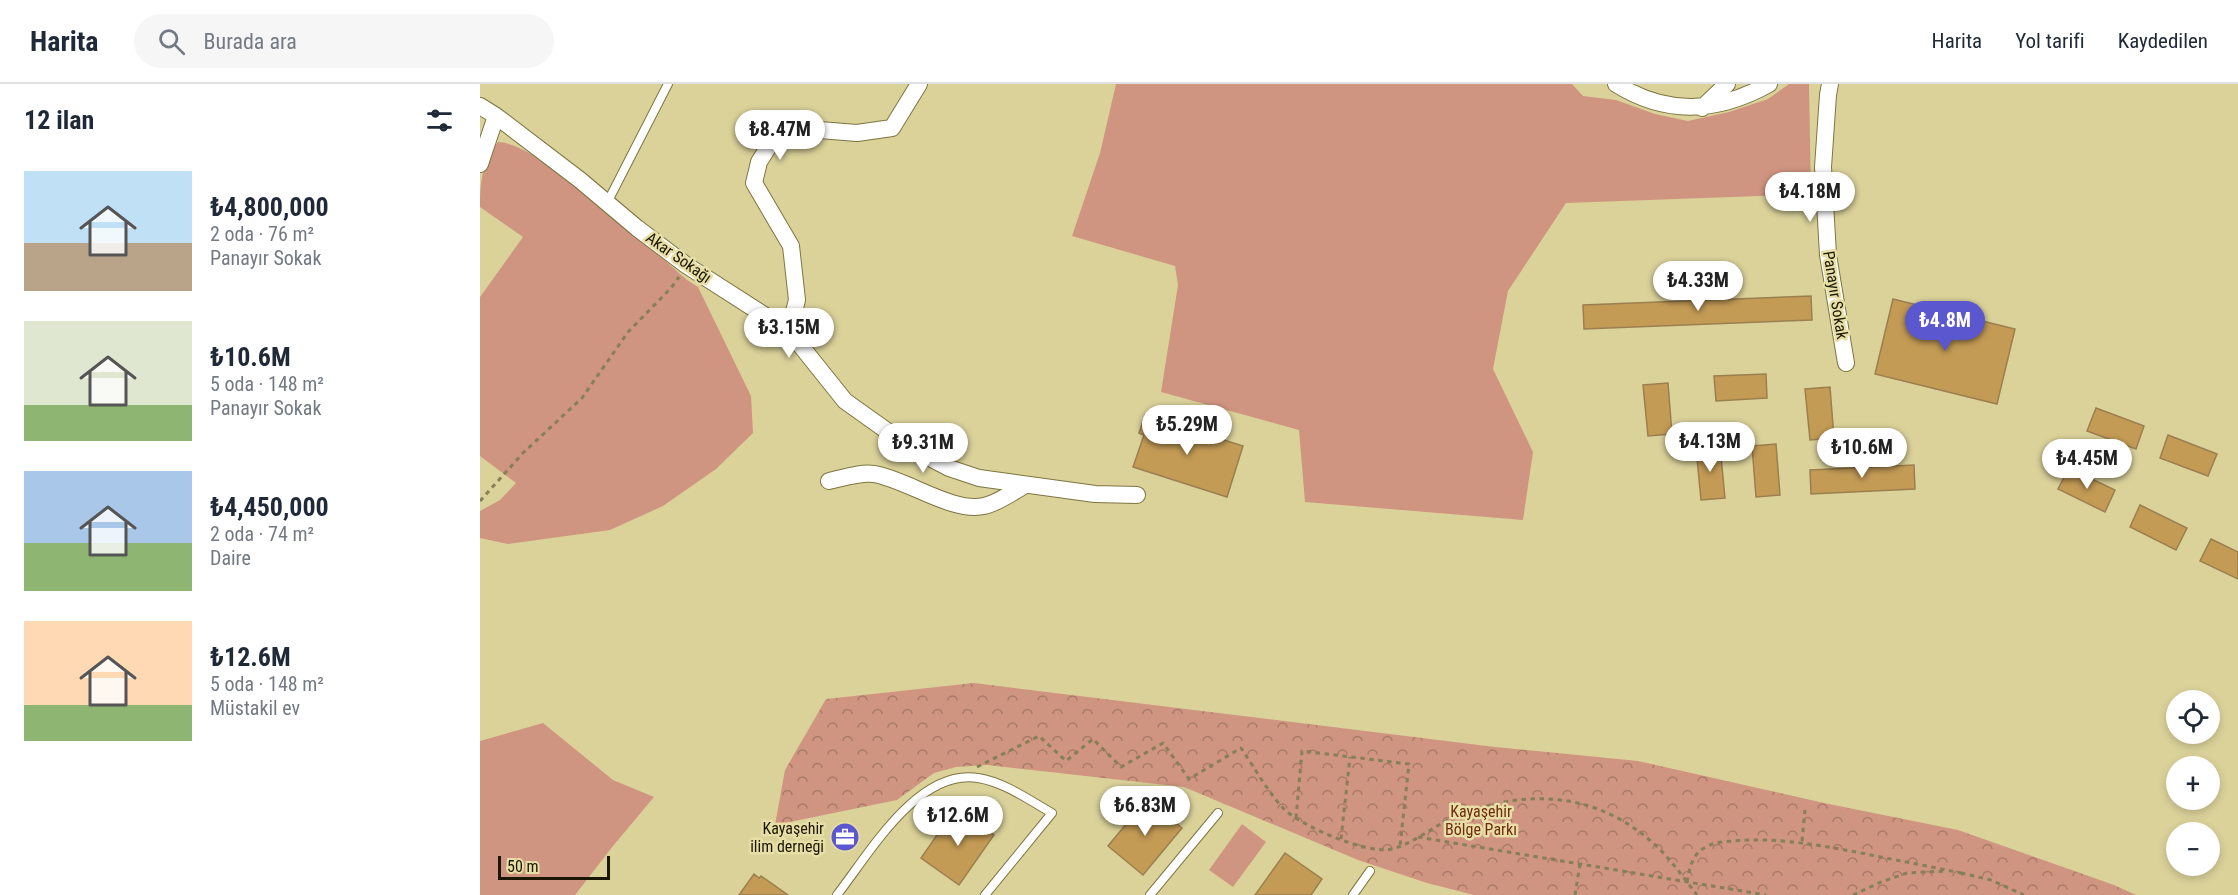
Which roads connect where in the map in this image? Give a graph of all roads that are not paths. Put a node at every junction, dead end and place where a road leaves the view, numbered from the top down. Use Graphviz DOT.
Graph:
graph roads {
  1 [pos="669,84"];
  2 [pos="919,84"];
  3 [pos="1616,84"];
  4 [pos="1727,84"];
  5 [pos="1769,84"];
  6 [pos="1830,84"];
  7 [pos="480,106"];
  8 [pos="1701,108"];
  9 [pos="496,116"];
  10 [pos="480,164"];
  11 [pos="607,203"];
  12 [pos="789,332"];
  13 [pos="1846,363"];
  14 [pos="829,481"];
  15 [pos="1025,485"];
  16 [pos="1137,495"];
  17 [pos="1218,813"];
  18 [pos="1370,871"];
  19 [pos="837,895"];
  20 [pos="985,895"];
  21 [pos="1150,895"];
  22 [pos="1353,895"];
  1 -- 11 [label="lane"];
  2 -- 12 [label="street"];
  3 -- 8 [label="street"];
  4 -- 8 [label="street"];
  5 -- 8 [label="street"];
  6 -- 13 [label="street, Panayır Sokak"];
  7 -- 9 [label="street, Akar Sokağı"];
  9 -- 10 [label="street"];
  9 -- 11 [label="street, Akar Sokağı"];
  11 -- 12 [label="street, Akar Sokağı"];
  12 -- 15 [label="street, Akar Sokağı"];
  14 -- 15 [label="street"];
  15 -- 16 [label="street, Akar Sokağı"];
  17 -- 21 [label="lane"];
  18 -- 22 [label="lane"];
  19 -- 20 [label="lane"];
}
